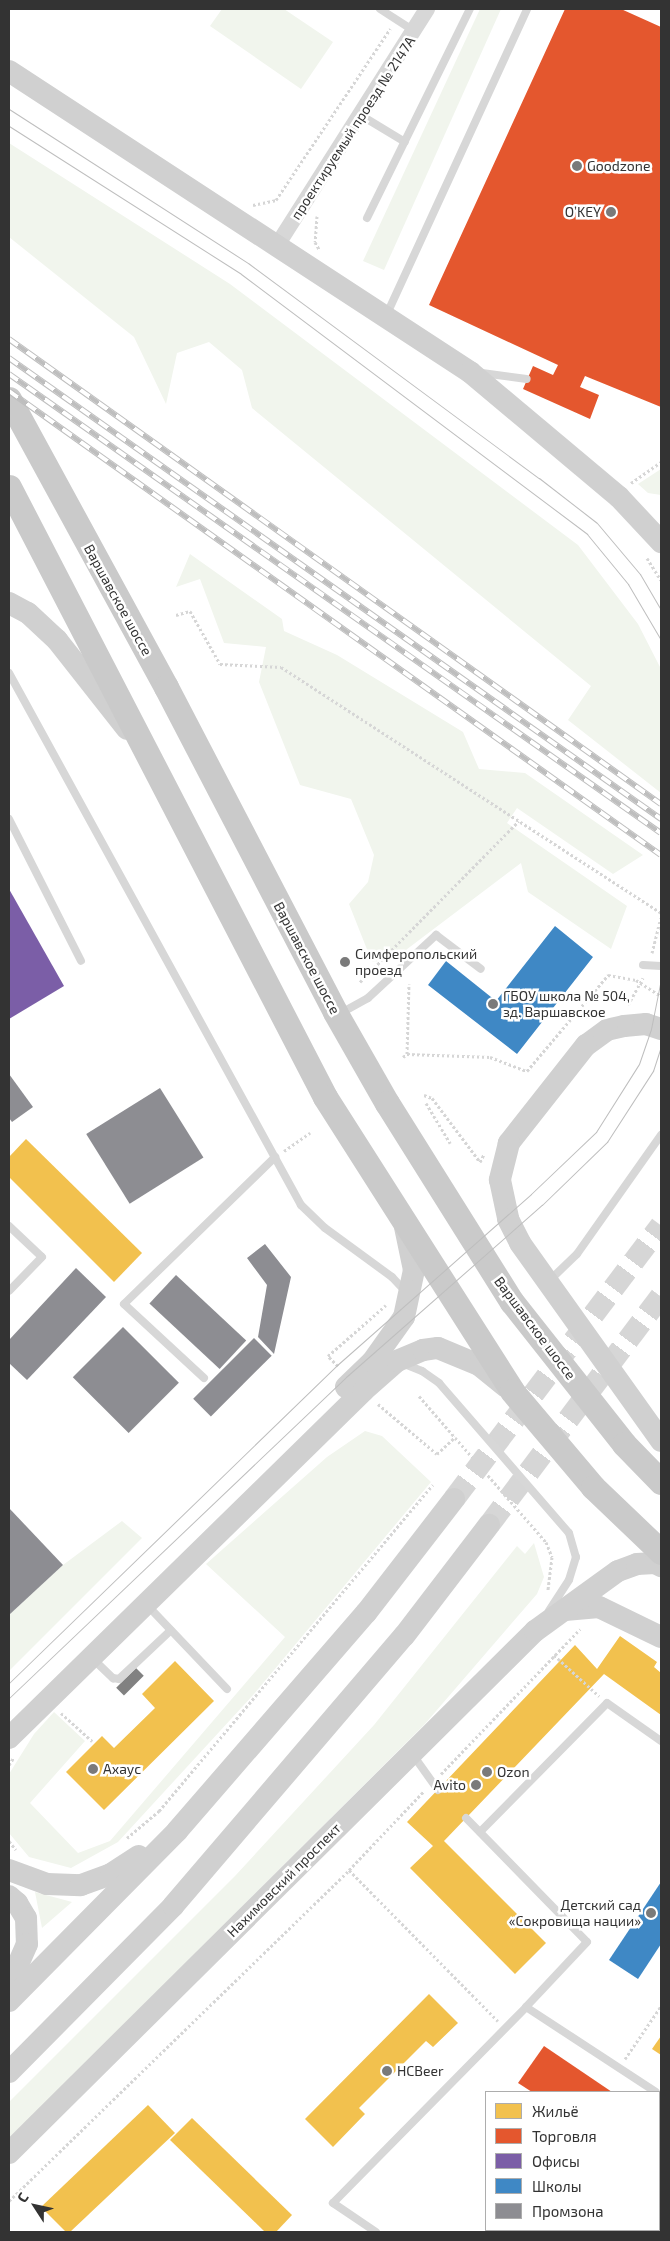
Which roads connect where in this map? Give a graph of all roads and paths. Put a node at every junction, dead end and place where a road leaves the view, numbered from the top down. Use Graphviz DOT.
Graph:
graph roads {
  1 [pos="380,9"];
  2 [pos="428,9"];
  3 [pos="470,9"];
  4 [pos="528,9"];
  5 [pos="397,19"];
  6 [pos="415,31"];
  7 [pos="9,71"];
  8 [pos="362,116"];
  9 [pos="404,142"];
  10 [pos="248,207"];
  11 [pos="318,211"];
  12 [pos="367,218"];
  13 [pos="276,246"];
  14 [pos="320,250"];
  15 [pos="386,316"];
  16 [pos="470,372"];
  17 [pos="527,379"];
  18 [pos="9,399"];
  19 [pos="9,488"];
  20 [pos="661,542"];
  21 [pos="9,603"];
  22 [pos="176,615"];
  23 [pos="9,673"];
  24 [pos="151,758"];
  25 [pos="9,819"];
  26 [pos="519,821"];
  27 [pos="661,913"];
  28 [pos="661,918"];
  29 [pos="81,961"];
  30 [pos="646,966"];
  31 [pos="661,966"];
  32 [pos="481,969"];
  33 [pos="360,982"];
  34 [pos="408,984"];
  35 [pos="661,996"];
  36 [pos="337,1016"];
  37 [pos="661,1029"];
  38 [pos="407,1054"];
  39 [pos="403,1057"];
  40 [pos="424,1095"];
  41 [pos="426,1103"];
  42 [pos="310,1133"];
  43 [pos="661,1135"];
  44 [pos="450,1143"];
  45 [pos="275,1157"];
  46 [pos="480,1162"];
  47 [pos="9,1226"];
  48 [pos="405,1227"];
  49 [pos="548,1283"];
  50 [pos="9,1291"];
  51 [pos="401,1297"];
  52 [pos="328,1356"];
  53 [pos="397,1361"];
  54 [pos="372,1362"];
  55 [pos="204,1378"];
  56 [pos="512,1391"];
  57 [pos="419,1396"];
  58 [pos="376,1403"];
  59 [pos="455,1437"];
  60 [pos="661,1441"];
  61 [pos="661,1482"];
  62 [pos="433,1485"];
  63 [pos="454,1500"];
  64 [pos="489,1525"];
  65 [pos="661,1552"];
  66 [pos="661,1566"];
  67 [pos="146,1604"];
  68 [pos="560,1605"];
  69 [pos="583,1625"];
  70 [pos="171,1630"];
  71 [pos="661,1637"];
  72 [pos="554,1655"];
  73 [pos="92,1657"];
  74 [pos="227,1689"];
  75 [pos="607,1703"];
  76 [pos="60,1711"];
  77 [pos="9,1719"];
  78 [pos="9,1738"];
  79 [pos="92,1740"];
  80 [pos="661,1741"];
  81 [pos="411,1753"];
  82 [pos="432,1783"];
  83 [pos="438,1790"];
  84 [pos="466,1818"];
  85 [pos="177,1831"];
  86 [pos="480,1832"];
  87 [pos="125,1840"];
  88 [pos="9,1841"];
  89 [pos="14,1862"];
  90 [pos="349,1870"];
  91 [pos="9,1896"];
  92 [pos="9,1985"];
  93 [pos="9,2001"];
  94 [pos="661,2006"];
  95 [pos="526,2007"];
  96 [pos="505,2028"];
  97 [pos="619,2068"];
  98 [pos="9,2072"];
  99 [pos="654,2091"];
  100 [pos="9,2153"];
  101 [pos="9,2202"];
  102 [pos="376,2232"];
  1 -- 5 [label="lane"];
  2 -- 6 [label="street, проектируемый проезд № 2147А"];
  3 -- 9 [label="lane"];
  4 -- 15 [label="lane"];
  5 -- 6 [label="lane"];
  5 -- 10 [label="path"];
  6 -- 8 [label="street, проектируемый проезд № 2147А"];
  7 -- 13 [label="main road"];
  8 -- 9 [label="lane"];
  8 -- 13 [label="street, проектируемый проезд № 2147А"];
  9 -- 12 [label="lane"];
  11 -- 14 [label="path"];
  13 -- 15 [label="main road"];
  15 -- 16 [label="main road"];
  16 -- 17 [label="lane"];
  16 -- 20 [label="main road"];
  18 -- 36 [label="main road, Варшавское шоссе"];
  19 -- 24 [label="main road"];
  21 -- 24 [label="main road"];
  22 -- 26 [label="path"];
  23 -- 45 [label="lane"];
  24 -- 48 [label="main road"];
  25 -- 29 [label="lane"];
  26 -- 27 [label="path"];
  26 -- 33 [label="path"];
  28 -- 30 [label="path"];
  30 -- 31 [label="lane"];
  32 -- 36 [label="lane"];
  34 -- 38 [label="path"];
  35 -- 38 [label="path"];
  36 -- 61 [label="main road, Варшавское шоссе"];
  37 -- 49 [label="main road"];
  38 -- 39 [label="path"];
  40 -- 46 [label="path"];
  41 -- 44 [label="path"];
  42 -- 45 [label="path"];
  43 -- 49 [label="lane"];
  45 -- 51 [label="lane"];
  45 -- 55 [label="lane"];
  47 -- 50 [label="lane"];
  48 -- 51 [label="main road"];
  48 -- 56 [label="main road"];
  49 -- 60 [label="main road"];
  51 -- 52 [label="path"];
  51 -- 54 [label="main road"];
  53 -- 54 [label="lane"];
  53 -- 56 [label="main road"];
  53 -- 67 [label="main road"];
  53 -- 68 [label="lane"];
  54 -- 77 [label="main road"];
  56 -- 65 [label="main road"];
  57 -- 59 [label="path"];
  58 -- 59 [label="path"];
  59 -- 68 [label="path"];
  62 -- 87 [label="path"];
  63 -- 85 [label="main road"];
  64 -- 98 [label="main road"];
  66 -- 68 [label="main road, Нахимовский проспект"];
  67 -- 70 [label="lane"];
  67 -- 73 [label="main road"];
  68 -- 71 [label="main road"];
  68 -- 81 [label="main road, Нахимовский проспект"];
  69 -- 72 [label="path"];
  70 -- 73 [label="lane"];
  70 -- 74 [label="lane"];
  72 -- 75 [label="path"];
  72 -- 82 [label="path"];
  73 -- 78 [label="main road"];
  75 -- 80 [label="lane"];
  75 -- 86 [label="lane"];
  76 -- 79 [label="path"];
  81 -- 82 [label="lane"];
  81 -- 100 [label="main road, Нахимовский проспект"];
  82 -- 83 [label="lane"];
  82 -- 90 [label="path"];
  84 -- 86 [label="lane"];
  85 -- 89 [label="main road"];
  85 -- 93 [label="main road"];
  86 -- 95 [label="lane"];
  88 -- 89 [label="path"];
  90 -- 96 [label="path"];
  90 -- 101 [label="path"];
  91 -- 92 [label="main road"];
  94 -- 97 [label="path"];
  95 -- 96 [label="lane"];
  95 -- 97 [label="lane"];
  96 -- 102 [label="lane"];
  97 -- 99 [label="lane"];
}
